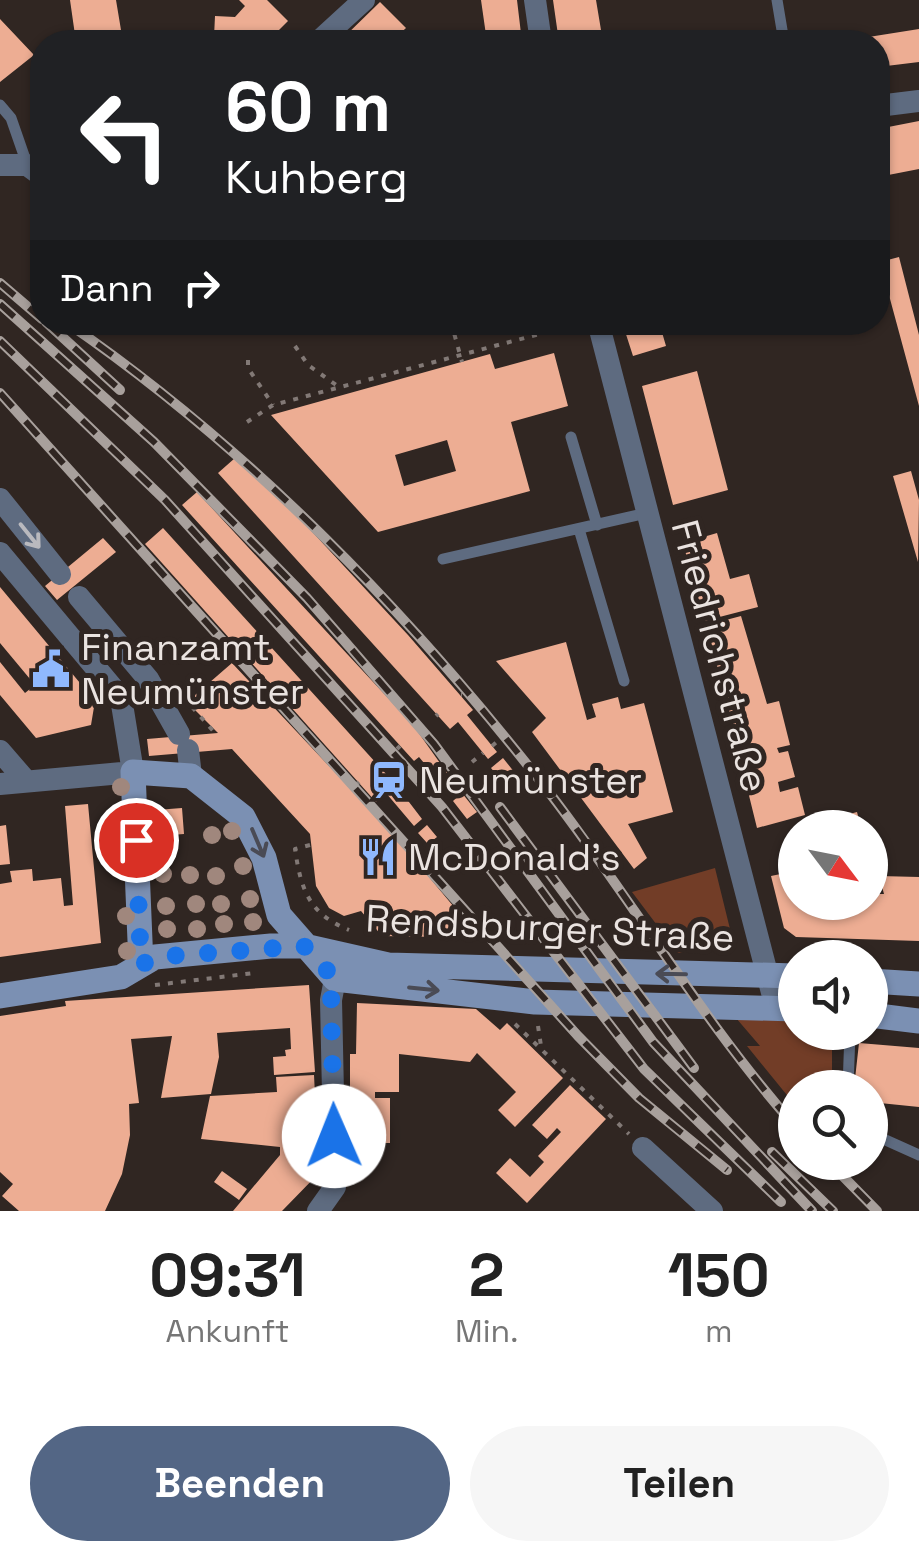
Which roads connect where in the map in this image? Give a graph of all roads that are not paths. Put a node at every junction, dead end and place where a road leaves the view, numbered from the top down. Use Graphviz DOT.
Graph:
graph roads {
  1 [pos="364,0"];
  2 [pos="535,0"];
  3 [pos="777,0"];
  4 [pos="331,30"];
  5 [pos="539,30"];
  6 [pos="782,30"];
  7 [pos="919,101"];
  8 [pos="0,105"];
  9 [pos="890,105"];
  10 [pos="30,159"];
  11 [pos="0,165"];
  12 [pos="30,169"];
  13 [pos="601,335"];
  14 [pos="571,437"];
  15 [pos="0,499"];
  16 [pos="647,514"];
  17 [pos="597,525"];
  18 [pos="579,529"];
  19 [pos="0,553"];
  20 [pos="443,559"];
  21 [pos="60,574"];
  22 [pos="78,597"];
  23 [pos="624,681"];
  24 [pos="0,750"];
  25 [pos="186,753"];
  26 [pos="133,772"];
  27 [pos="26,781"];
  28 [pos="0,784"];
  29 [pos="304,946"];
  30 [pos="141,965"];
  31 [pos="768,975"];
  32 [pos="778,975"];
  33 [pos="335,979"];
  34 [pos="888,982"];
  35 [pos="919,984"];
  36 [pos="778,993"];
  37 [pos="0,996"];
  38 [pos="778,1008"];
  39 [pos="888,1017"];
  40 [pos="919,1020"];
  41 [pos="888,1141"];
  42 [pos="643,1148"];
  43 [pos="919,1156"];
  44 [pos="332,1206"];
  45 [pos="712,1211"];
  1 -- 4 [label="street"];
  2 -- 5 [label="street"];
  3 -- 6 [label="lane"];
  7 -- 9 [label="street"];
  8 -- 10 [label="lane"];
  11 -- 12 [label="street"];
  13 -- 16 [label="street, Friedrichstraße"];
  14 -- 17 [label="lane"];
  15 -- 21 [label="street, one-way"];
  16 -- 17 [label="lane"];
  16 -- 31 [label="street, Friedrichstraße"];
  17 -- 18 [label="lane"];
  18 -- 20 [label="lane"];
  18 -- 23 [label="lane"];
  19 -- 26 [label="street"];
  22 -- 25 [label="street"];
  24 -- 27 [label="street"];
  25 -- 26 [label="street"];
  25 -- 29 [label="street, one-way"];
  26 -- 27 [label="street"];
  26 -- 30 [label="street"];
  27 -- 28 [label="street"];
  29 -- 30 [label="street, Rendsburger Straße"];
  31 -- 29 [label="street, Rendsburger Straße, one-way"];
  29 -- 33 [label="street"];
  30 -- 37 [label="street, Rendsburger Straße"];
  31 -- 32 [label="street, Rendsburger Straße"];
  31 -- 36 [label="street, Friedrichstraße"];
  33 -- 38 [label="street, Rendsburger Straße, one-way"];
  33 -- 44 [label="street"];
  34 -- 35 [label="street"];
  39 -- 40 [label="street"];
  41 -- 43 [label="lane"];
  42 -- 45 [label="street"];
}
